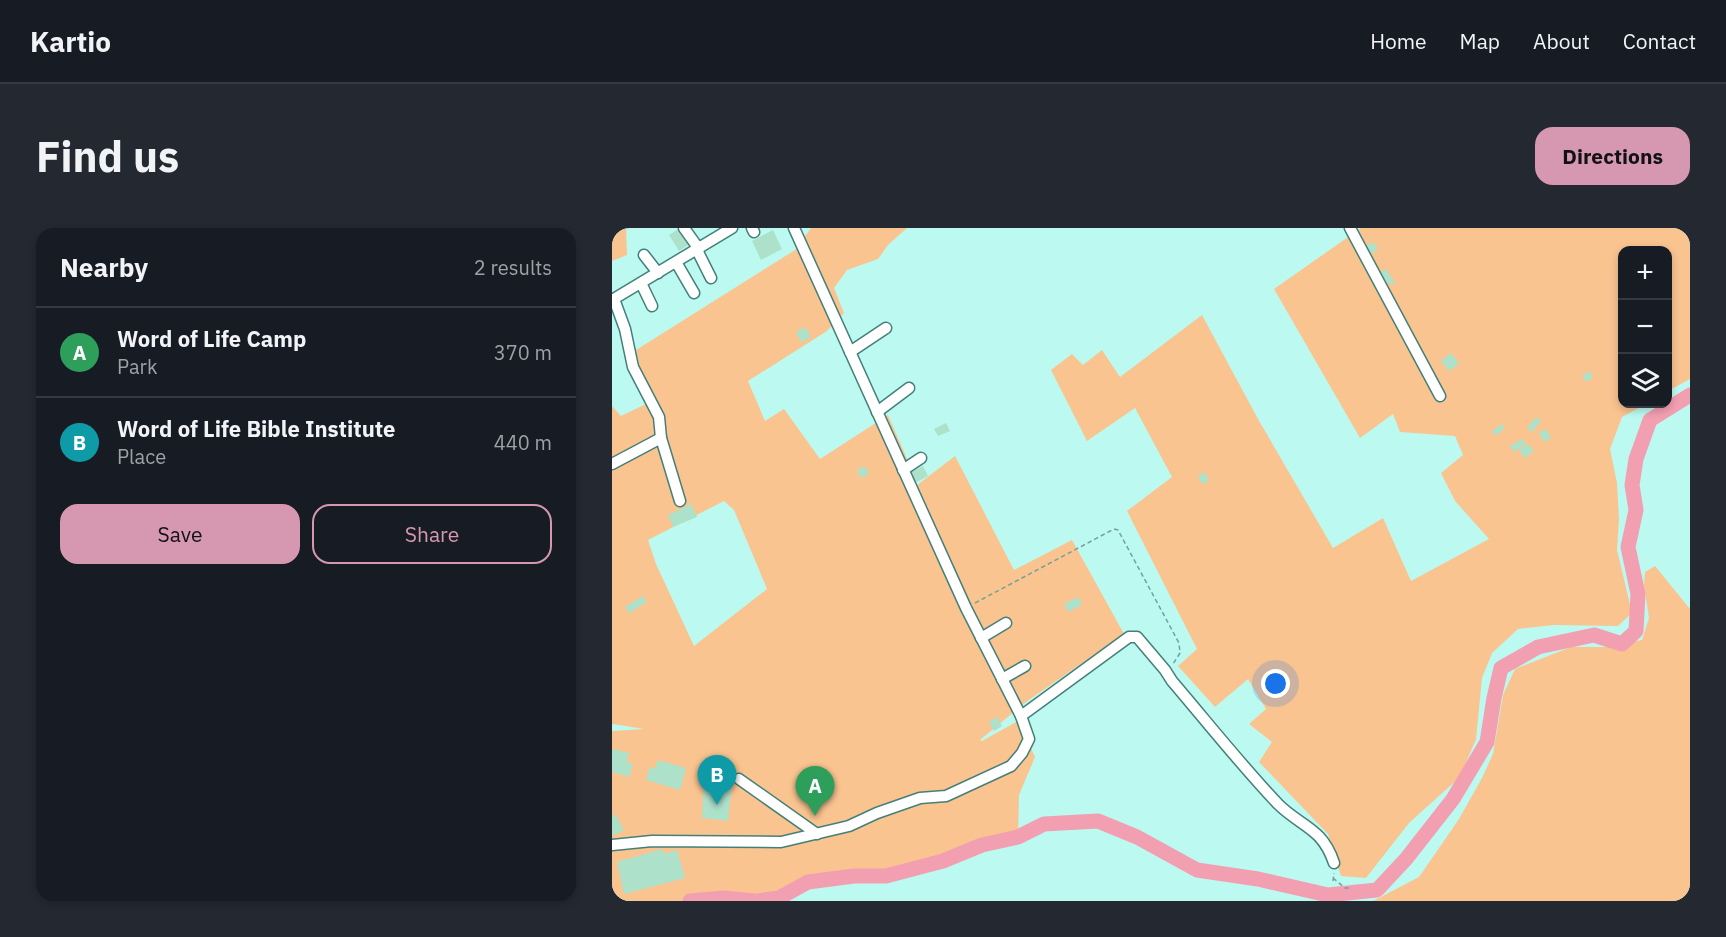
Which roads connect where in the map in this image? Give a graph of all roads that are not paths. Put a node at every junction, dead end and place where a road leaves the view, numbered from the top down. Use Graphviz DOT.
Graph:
graph roads {
  1 [pos="684,228"];
  2 [pos="732,228"];
  3 [pos="794,228"];
  4 [pos="1350,228"];
  5 [pos="717,232"];
  6 [pos="698,250"];
  7 [pos="644,255"];
  8 [pos="676,262"];
  9 [pos="658,273"];
  10 [pos="711,278"];
  11 [pos="641,283"];
  12 [pos="694,293"];
  13 [pos="613,300"];
  14 [pos="652,306"];
  15 [pos="886,328"];
  16 [pos="850,352"];
  17 [pos="909,388"];
  18 [pos="1440,396"];
  19 [pos="877,412"];
  20 [pos="661,438"];
  21 [pos="921,458"];
  22 [pos="612,465"];
  23 [pos="903,470"];
  24 [pos="680,501"];
  25 [pos="1006,623"];
  26 [pos="981,638"];
  27 [pos="1025,666"];
  28 [pos="1002,679"];
  29 [pos="1021,716"];
  30 [pos="739,779"];
  31 [pos="817,834"];
  32 [pos="612,845"];
  33 [pos="1334,863"];
  1 -- 6 [label="street"];
  2 -- 5 [label="street"];
  3 -- 16 [label="street"];
  4 -- 18 [label="street"];
  5 -- 6 [label="street"];
  6 -- 8 [label="street"];
  6 -- 10 [label="street"];
  7 -- 9 [label="street"];
  8 -- 9 [label="street"];
  8 -- 12 [label="street"];
  9 -- 11 [label="street"];
  11 -- 13 [label="street"];
  11 -- 14 [label="street"];
  13 -- 20 [label="street"];
  15 -- 16 [label="street"];
  16 -- 19 [label="street"];
  17 -- 19 [label="street"];
  19 -- 23 [label="street"];
  20 -- 22 [label="street"];
  20 -- 24 [label="street"];
  21 -- 23 [label="street"];
  23 -- 26 [label="street"];
  25 -- 26 [label="street"];
  26 -- 28 [label="street"];
  27 -- 28 [label="street"];
  28 -- 29 [label="street"];
  29 -- 31 [label="street"];
  29 -- 33 [label="street"];
  30 -- 31 [label="street"];
  31 -- 32 [label="street"];
}
